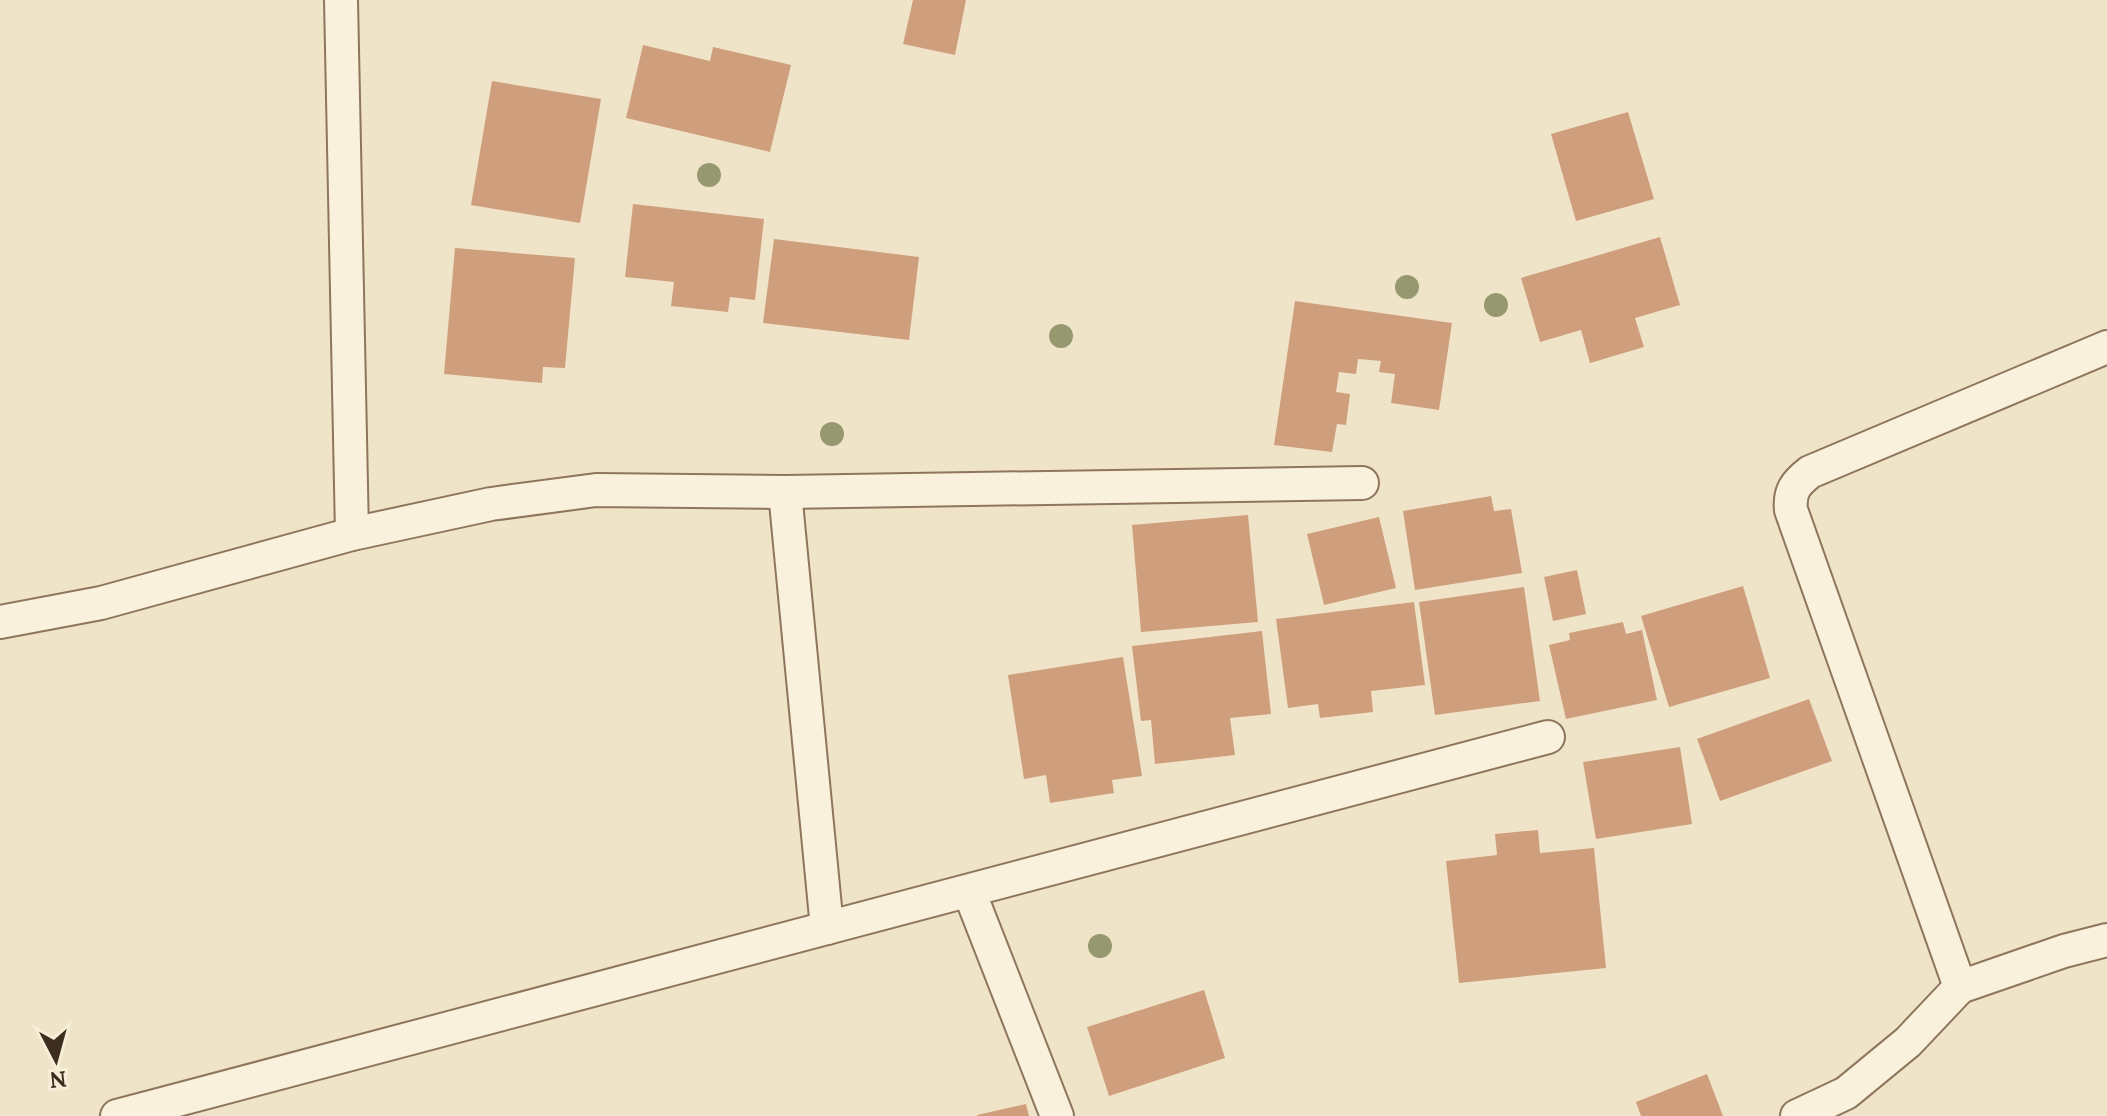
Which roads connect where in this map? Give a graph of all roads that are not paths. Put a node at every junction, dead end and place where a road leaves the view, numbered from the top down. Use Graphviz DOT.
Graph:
graph roads {
  1 [pos="341,0"];
  2 [pos="2107,347"];
  3 [pos="1362,483"];
  4 [pos="785,492"];
  5 [pos="352,534"];
  6 [pos="0,622"];
  7 [pos="1548,737"];
  8 [pos="969,891"];
  9 [pos="827,928"];
  10 [pos="2107,940"];
  11 [pos="1960,987"];
  12 [pos="117,1116"];
  13 [pos="1057,1116"];
  14 [pos="1797,1116"];
  1 -- 5 [label="street"];
  2 -- 11 [label="street"];
  3 -- 4 [label="street"];
  4 -- 5 [label="street"];
  4 -- 9 [label="street"];
  5 -- 6 [label="street"];
  7 -- 8 [label="street"];
  8 -- 9 [label="street"];
  8 -- 13 [label="street"];
  9 -- 12 [label="street"];
  10 -- 11 [label="street"];
  11 -- 14 [label="street"];
}
